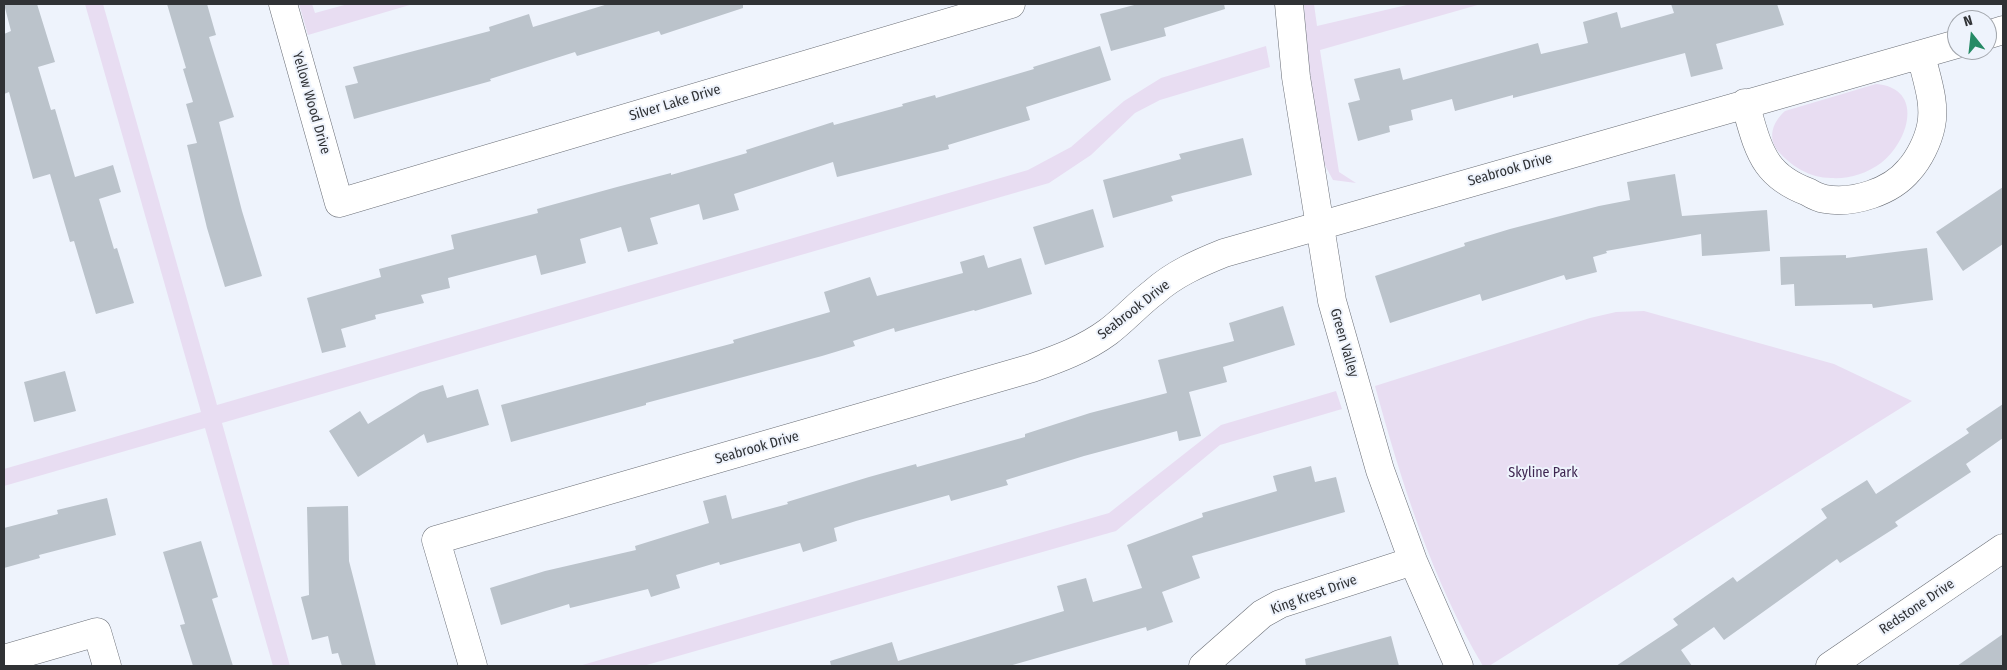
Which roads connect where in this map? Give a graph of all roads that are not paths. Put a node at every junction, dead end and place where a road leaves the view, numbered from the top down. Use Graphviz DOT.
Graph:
graph roads {
  1 [pos="283,4"];
  2 [pos="1011,4"];
  3 [pos="1289,4"];
  4 [pos="1947,47"];
  5 [pos="1920,55"];
  6 [pos="1745,104"];
  7 [pos="339,203"];
  8 [pos="1321,224"];
  9 [pos="2003,548"];
  10 [pos="1413,561"];
  11 [pos="4,659"];
  12 [pos="107,666"];
  13 [pos="473,666"];
  14 [pos="1203,666"];
  15 [pos="1458,666"];
  16 [pos="1830,666"];
  1 -- 7 [label="street, Yellow Wood Drive"];
  2 -- 7 [label="street, Silver Lake Drive"];
  3 -- 8 [label="street, Green Valley"];
  4 -- 5 [label="street, Seabrook Drive"];
  5 -- 6 [label="street, Seabrook Drive"];
  5 -- 6 [label="street"];
  6 -- 8 [label="street, Seabrook Drive"];
  8 -- 10 [label="street, Green Valley"];
  8 -- 13 [label="street, Seabrook Drive"];
  9 -- 16 [label="street, Redstone Drive"];
  10 -- 14 [label="street, King Krest Drive"];
  10 -- 15 [label="street, Green Valley"];
  11 -- 12 [label="street"];
}
